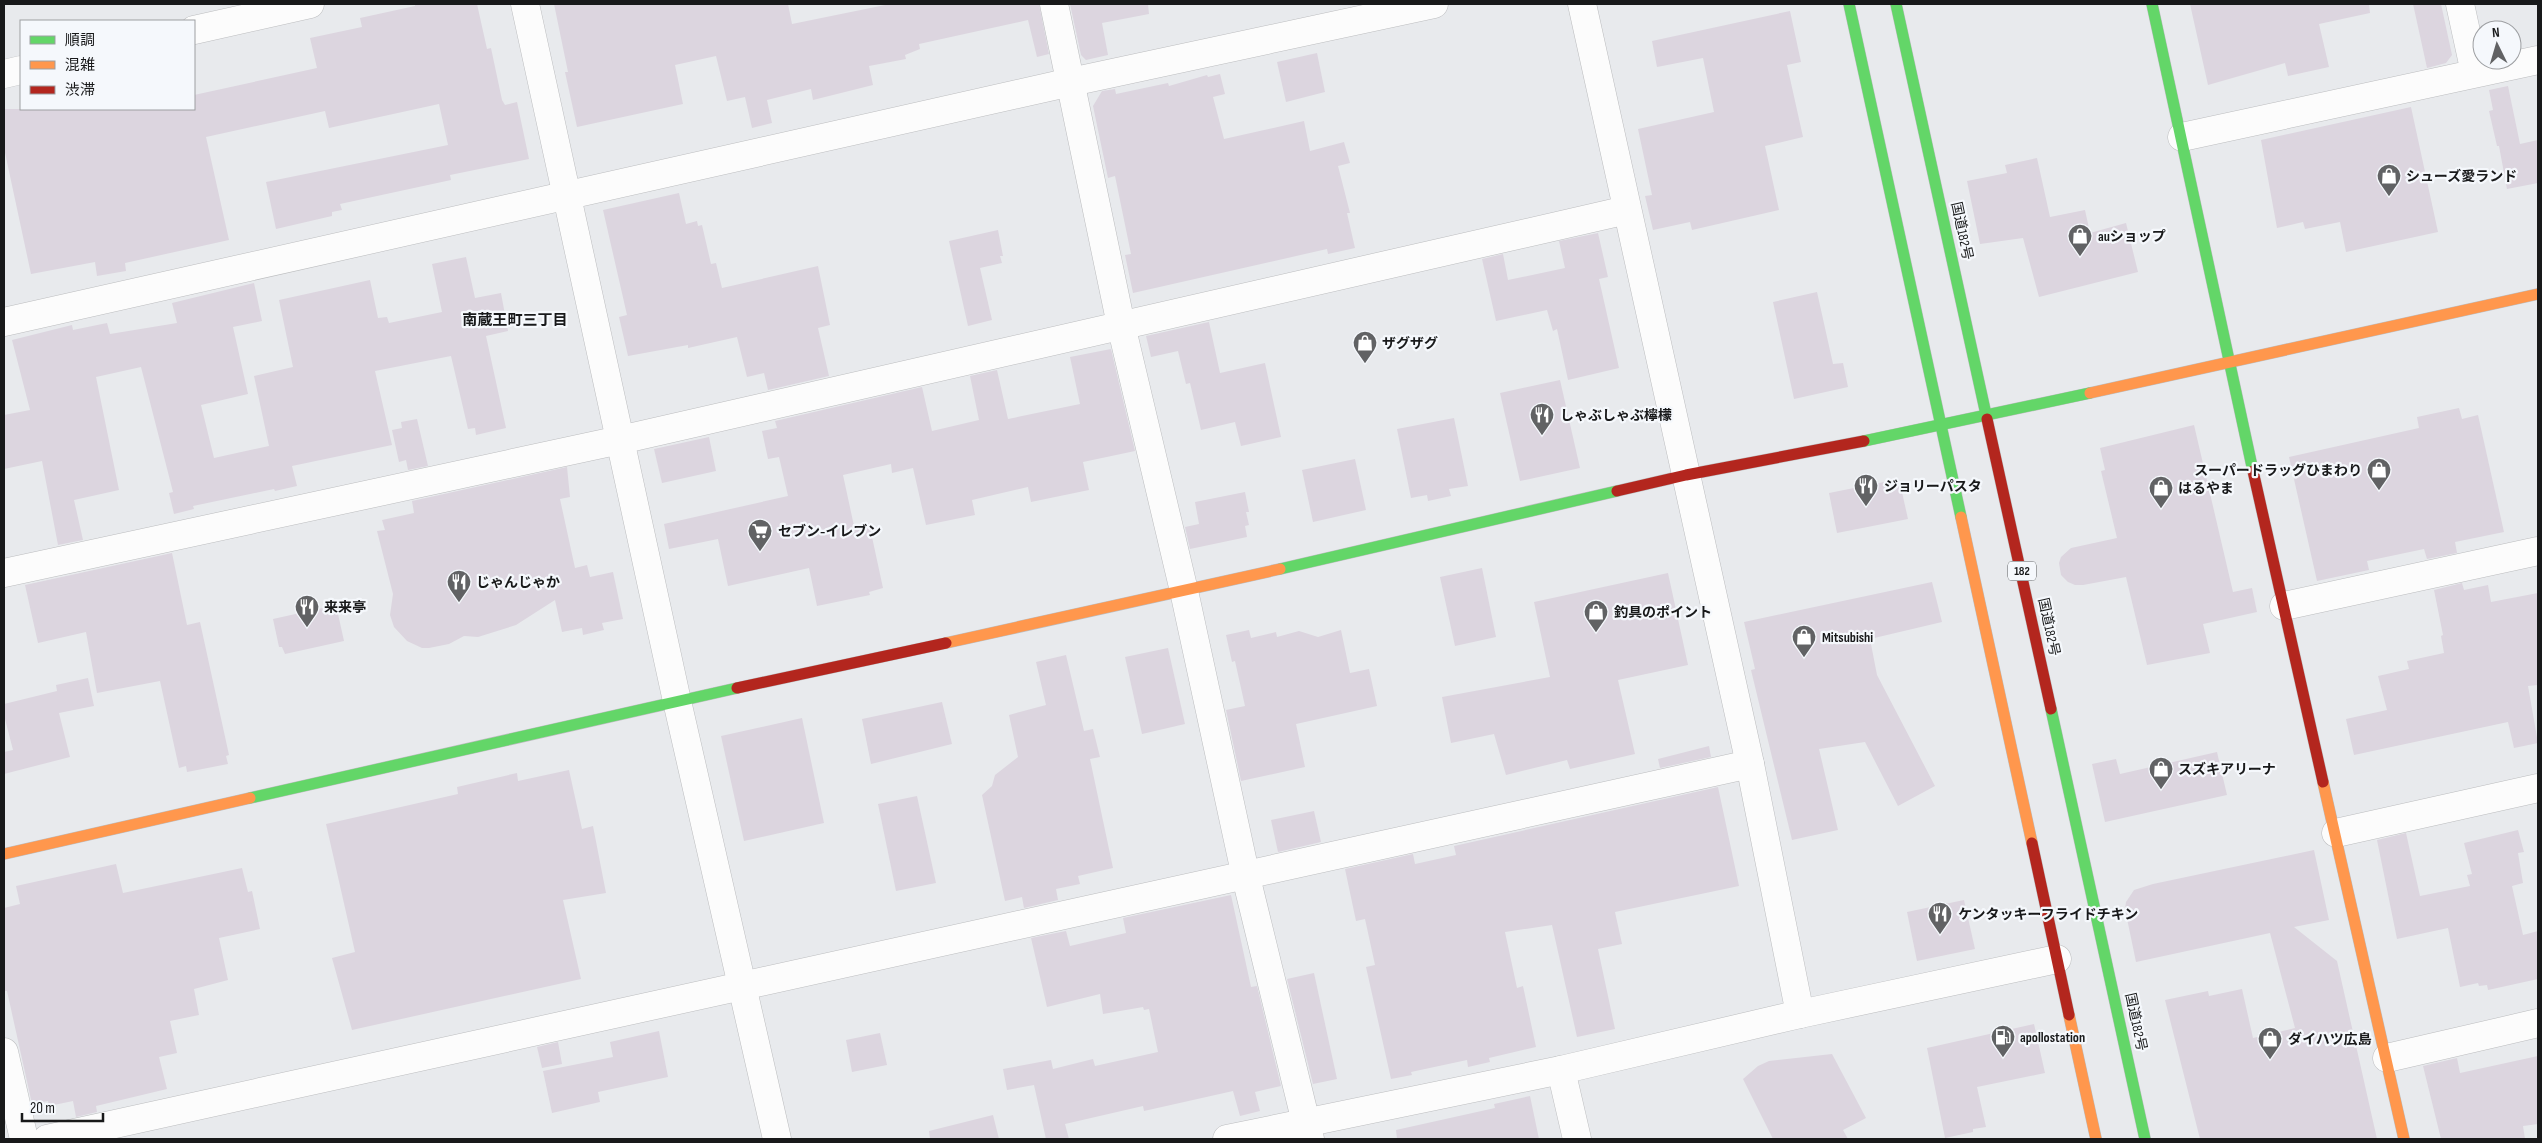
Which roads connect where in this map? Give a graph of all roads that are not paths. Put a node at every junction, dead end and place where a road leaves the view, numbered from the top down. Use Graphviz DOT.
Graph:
graph roads {
  1 [pos="310,4"];
  2 [pos="525,4"];
  3 [pos="1054,4"];
  4 [pos="1434,4"];
  5 [pos="1582,4"];
  6 [pos="1849,4"];
  7 [pos="1896,4"];
  8 [pos="2152,4"];
  9 [pos="2460,4"];
  10 [pos="195,30"];
  11 [pos="2538,60"];
  12 [pos="20,70"];
  13 [pos="4,74"];
  14 [pos="2475,74"];
  15 [pos="1072,82"];
  16 [pos="2182,137"];
  17 [pos="566,196"];
  18 [pos="1627,210"];
  19 [pos="2538,294"];
  20 [pos="4,322"];
  21 [pos="1121,325"];
  22 [pos="2228,362"];
  23 [pos="1987,416"];
  24 [pos="1941,426"];
  25 [pos="620,440"];
  26 [pos="1686,475"];
  27 [pos="2538,551"];
  28 [pos="4,573"];
  29 [pos="1184,591"];
  30 [pos="2284,606"];
  31 [pos="678,702"];
  32 [pos="1750,764"];
  33 [pos="2538,788"];
  34 [pos="2336,833"];
  35 [pos="4,854"];
  36 [pos="1246,877"];
  37 [pos="2056,959"];
  38 [pos="742,988"];
  39 [pos="1800,1014"];
  40 [pos="2538,1023"];
  41 [pos="4,1052"];
  42 [pos="2387,1058"];
  43 [pos="1562,1070"];
  44 [pos="1308,1131"];
  45 [pos="24,1139"];
  46 [pos="47,1139"];
  47 [pos="777,1139"];
  48 [pos="1227,1139"];
  49 [pos="1577,1139"];
  50 [pos="2096,1139"];
  51 [pos="2145,1139"];
  52 [pos="2404,1139"];
  1 -- 10 [label="street"];
  2 -- 17 [label="street"];
  3 -- 15 [label="street"];
  4 -- 15 [label="street"];
  5 -- 18 [label="street"];
  6 -- 24 [label="main road"];
  7 -- 23 [label="main road, 国道182号 / 182"];
  8 -- 16 [label="main road"];
  9 -- 14 [label="street"];
  11 -- 14 [label="street"];
  12 -- 13 [label="street"];
  14 -- 16 [label="street"];
  15 -- 17 [label="street"];
  15 -- 21 [label="street"];
  16 -- 22 [label="main road"];
  17 -- 20 [label="street"];
  17 -- 25 [label="street"];
  18 -- 21 [label="street"];
  18 -- 26 [label="street"];
  19 -- 22 [label="main road"];
  21 -- 25 [label="street"];
  21 -- 29 [label="street"];
  22 -- 23 [label="main road"];
  22 -- 30 [label="main road"];
  23 -- 24 [label="main road"];
  23 -- 51 [label="main road, 国道182号 / 182"];
  24 -- 26 [label="main road"];
  24 -- 37 [label="main road"];
  25 -- 28 [label="street"];
  25 -- 31 [label="street"];
  26 -- 29 [label="main road"];
  26 -- 32 [label="street"];
  27 -- 30 [label="street"];
  29 -- 31 [label="main road"];
  29 -- 36 [label="street"];
  30 -- 34 [label="main road"];
  31 -- 35 [label="main road"];
  31 -- 38 [label="street"];
  32 -- 36 [label="street"];
  32 -- 39 [label="street"];
  33 -- 34 [label="street"];
  34 -- 42 [label="main road"];
  36 -- 38 [label="street"];
  36 -- 44 [label="street"];
  37 -- 39 [label="street"];
  37 -- 50 [label="main road"];
  38 -- 46 [label="street"];
  38 -- 47 [label="street"];
  39 -- 43 [label="street"];
  40 -- 42 [label="street"];
  41 -- 45 [label="street"];
  42 -- 52 [label="main road"];
  43 -- 44 [label="street"];
  43 -- 49 [label="street"];
  44 -- 48 [label="street"];
}
